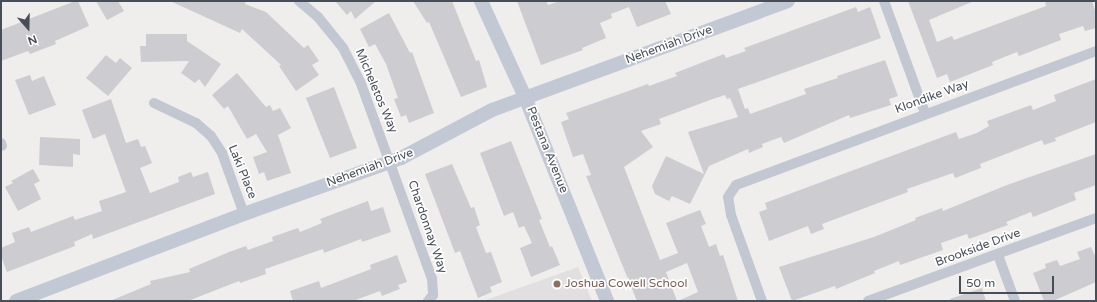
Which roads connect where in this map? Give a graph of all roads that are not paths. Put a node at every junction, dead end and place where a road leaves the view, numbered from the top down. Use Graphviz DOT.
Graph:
graph roads {
  1 [pos="299,1"];
  2 [pos="481,1"];
  3 [pos="788,1"];
  4 [pos="884,1"];
  5 [pos="1096,51"];
  6 [pos="526,97"];
  7 [pos="154,103"];
  8 [pos="925,113"];
  9 [pos="391,161"];
  10 [pos="244,214"];
  11 [pos="1096,218"];
  12 [pos="998,255"];
  13 [pos="16,301"];
  14 [pos="428,301"];
  15 [pos="607,301"];
  16 [pos="762,301"];
  17 [pos="868,301"];
  18 [pos="1015,301"];
  1 -- 9 [label="street, Micheletos Way"];
  2 -- 6 [label="street, Pestana Avenue"];
  3 -- 6 [label="street, Nehemiah Drive"];
  4 -- 8 [label="street"];
  5 -- 8 [label="street, Klondike Way"];
  6 -- 9 [label="street, Nehemiah Drive"];
  6 -- 15 [label="street, Pestana Avenue"];
  7 -- 10 [label="street, Laki Place"];
  8 -- 16 [label="street, Klondike Way"];
  9 -- 10 [label="street, Nehemiah Drive"];
  9 -- 14 [label="street, Chardonnay Way"];
  10 -- 13 [label="street, Nehemiah Drive"];
  11 -- 12 [label="street, Brookside Drive"];
  12 -- 17 [label="street, Brookside Drive"];
  12 -- 18 [label="street"];
}
